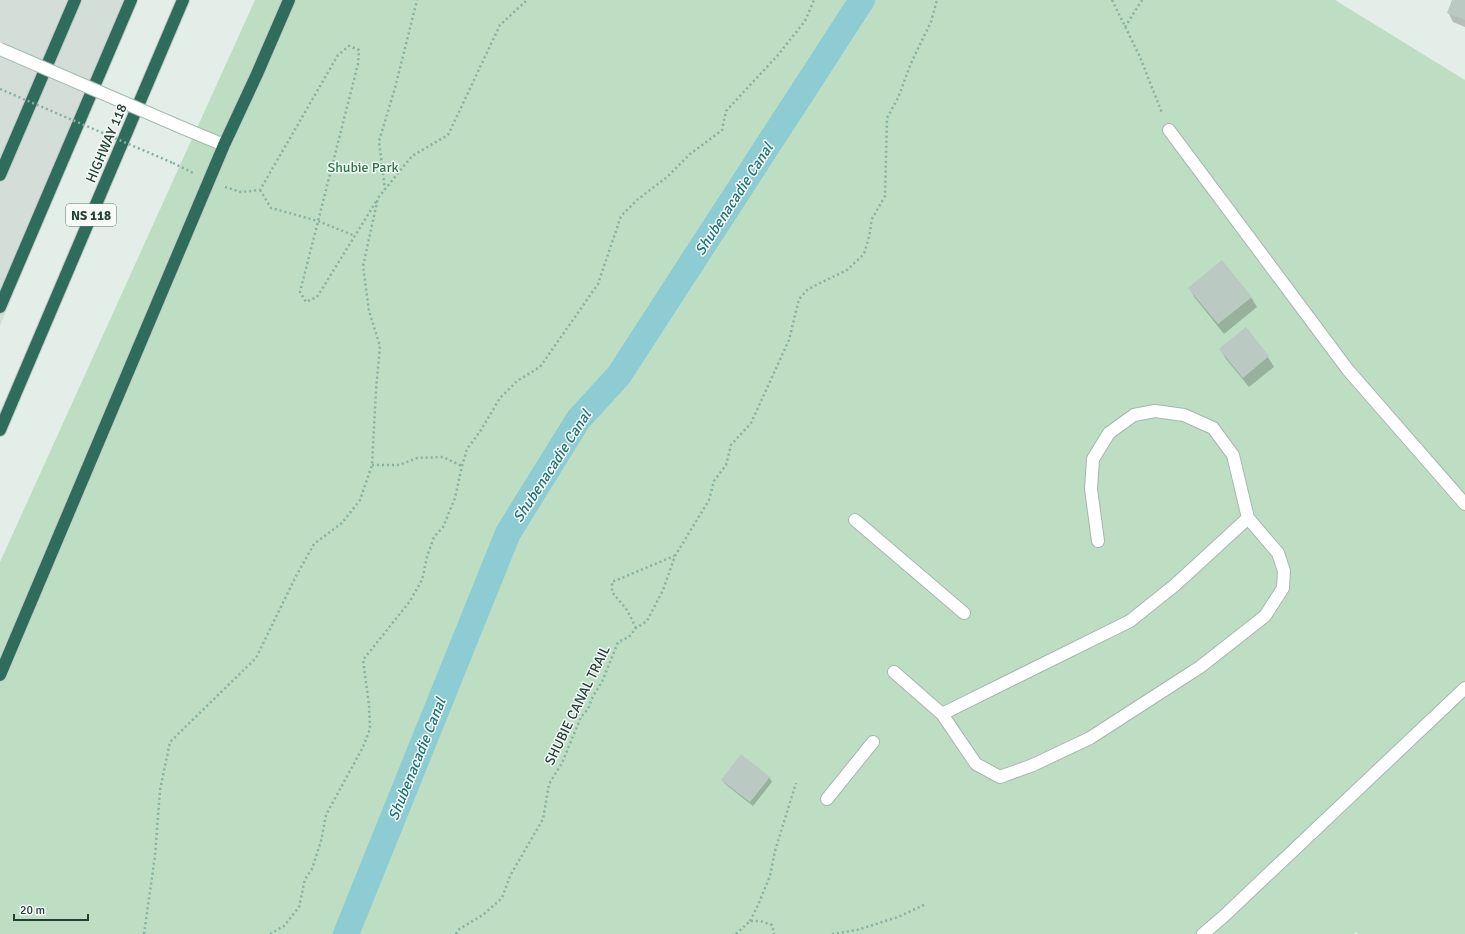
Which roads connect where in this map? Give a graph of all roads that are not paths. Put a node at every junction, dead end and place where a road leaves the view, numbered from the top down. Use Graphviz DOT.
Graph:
graph roads {
  1 [pos="75,0"];
  2 [pos="131,0"];
  3 [pos="183,0"];
  4 [pos="289,0"];
  5 [pos="0,49"];
  6 [pos="1169,130"];
  7 [pos="224,145"];
  8 [pos="0,175"];
  9 [pos="0,307"];
  10 [pos="0,430"];
  11 [pos="1465,504"];
  12 [pos="1248,518"];
  13 [pos="855,520"];
  14 [pos="1098,541"];
  15 [pos="964,613"];
  16 [pos="894,672"];
  17 [pos="0,675"];
  18 [pos="1465,688"];
  19 [pos="942,714"];
  20 [pos="873,742"];
  21 [pos="827,799"];
  22 [pos="1203,934"];
  1 -- 8 [label="highway"];
  2 -- 9 [label="highway, NS 118"];
  3 -- 10 [label="highway, HIGHWAY 118 / NS 118"];
  4 -- 7 [label="highway"];
  5 -- 7 [label="main road, bridge"];
  6 -- 11 [label="main road"];
  7 -- 17 [label="highway"];
  12 -- 14 [label="main road"];
  12 -- 19 [label="main road"];
  12 -- 19 [label="main road"];
  13 -- 15 [label="main road"];
  16 -- 19 [label="main road"];
  18 -- 22 [label="main road"];
  20 -- 21 [label="main road"];
}
